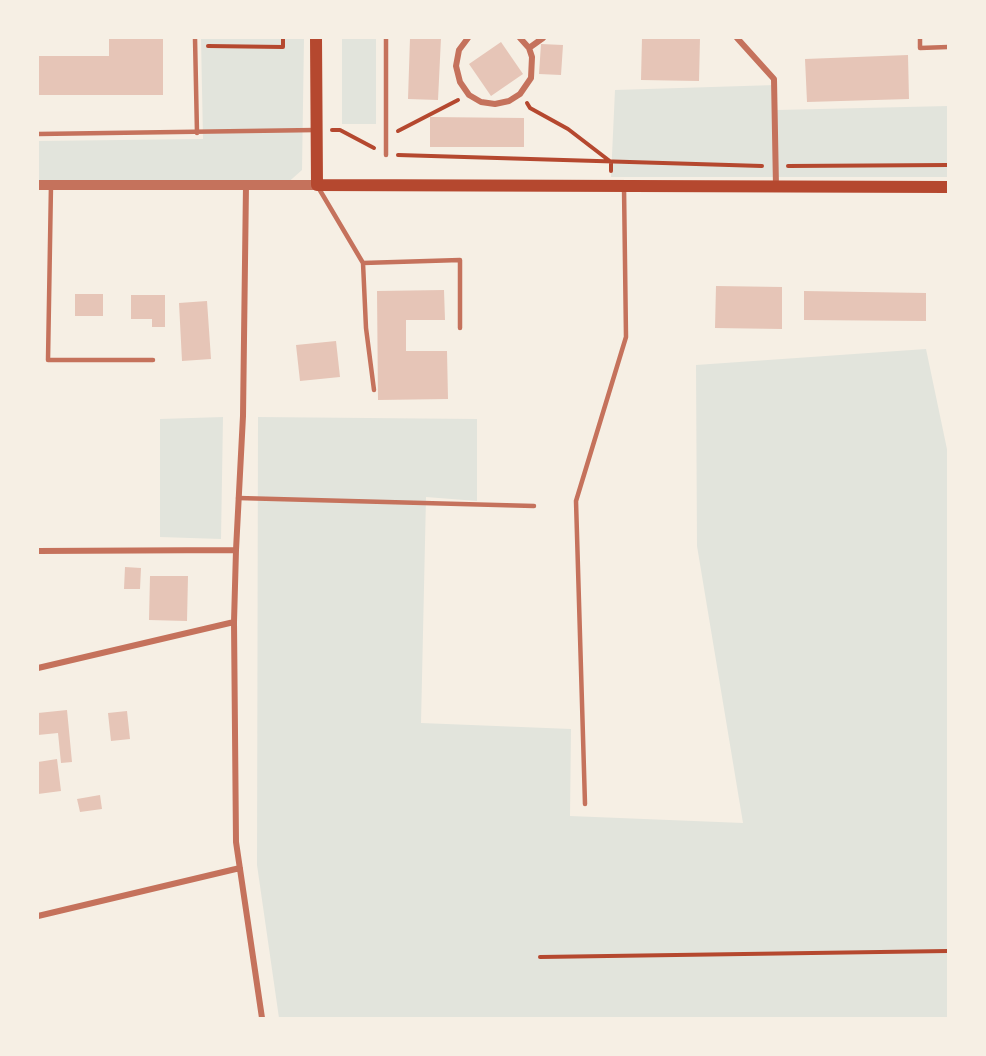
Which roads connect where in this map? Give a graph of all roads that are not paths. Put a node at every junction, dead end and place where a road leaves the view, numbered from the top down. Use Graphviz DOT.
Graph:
graph roads {
  1 [pos="195,38"];
  2 [pos="316,38"];
  3 [pos="386,38"];
  4 [pos="468,38"];
  5 [pos="520,38"];
  6 [pos="543,38"];
  7 [pos="738,38"];
  8 [pos="920,38"];
  9 [pos="948,47"];
  10 [pos="529,48"];
  11 [pos="316,130"];
  12 [pos="197,132"];
  13 [pos="38,135"];
  14 [pos="386,155"];
  15 [pos="38,184"];
  16 [pos="51,184"];
  17 [pos="246,185"];
  18 [pos="316,185"];
  19 [pos="624,186"];
  20 [pos="776,187"];
  21 [pos="948,188"];
  22 [pos="363,263"];
  23 [pos="460,328"];
  24 [pos="153,360"];
  25 [pos="374,390"];
  26 [pos="238,498"];
  27 [pos="534,506"];
  28 [pos="236,550"];
  29 [pos="38,551"];
  30 [pos="234,622"];
  31 [pos="38,668"];
  32 [pos="585,804"];
  33 [pos="240,868"];
  34 [pos="38,915"];
  35 [pos="262,1018"];
  1 -- 12 [label="lane"];
  2 -- 11 [label="main road"];
  3 -- 14 [label="lane"];
  4 -- 10 [label="street"];
  5 -- 10 [label="street"];
  6 -- 10 [label="street"];
  7 -- 20 [label="street"];
  8 -- 9 [label="lane"];
  11 -- 12 [label="lane"];
  11 -- 18 [label="main road"];
  12 -- 13 [label="lane"];
  15 -- 16 [label="street"];
  16 -- 17 [label="street"];
  16 -- 24 [label="lane"];
  17 -- 18 [label="street"];
  17 -- 26 [label="street"];
  18 -- 19 [label="main road"];
  18 -- 22 [label="lane"];
  19 -- 20 [label="main road"];
  19 -- 32 [label="lane"];
  20 -- 21 [label="main road"];
  22 -- 23 [label="lane"];
  22 -- 25 [label="lane"];
  26 -- 27 [label="lane"];
  26 -- 28 [label="street"];
  28 -- 29 [label="street"];
  28 -- 30 [label="street"];
  30 -- 31 [label="street"];
  30 -- 33 [label="street"];
  33 -- 34 [label="street"];
  33 -- 35 [label="street"];
}
